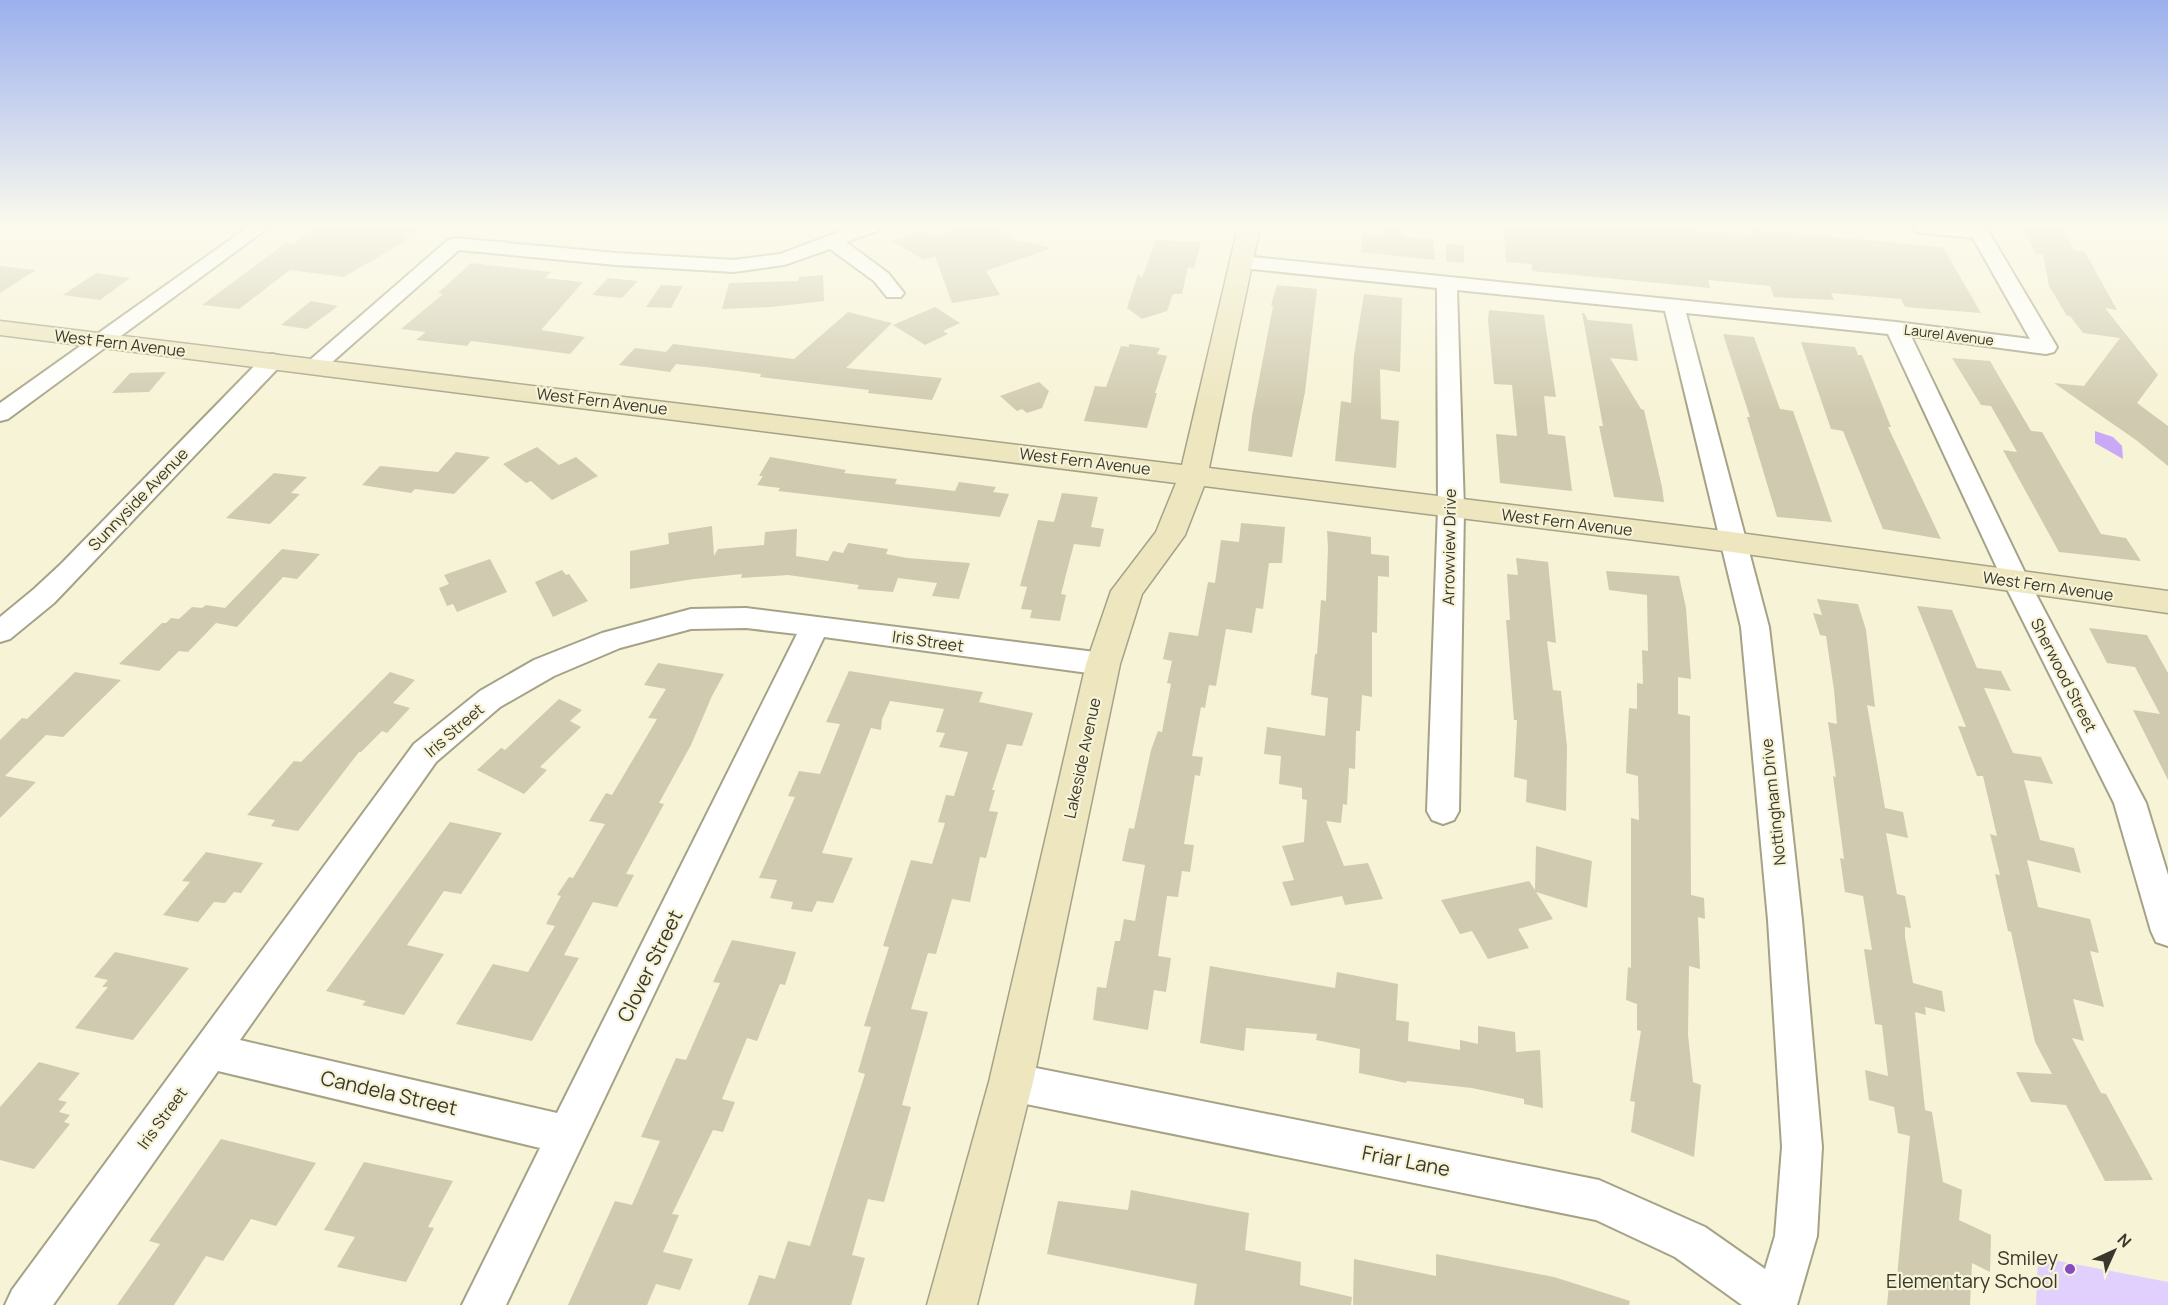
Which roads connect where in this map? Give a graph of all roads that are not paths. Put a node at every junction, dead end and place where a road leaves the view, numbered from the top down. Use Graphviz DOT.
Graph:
graph roads {
  1 [pos="175,288"];
  2 [pos="404,288"];
  3 [pos="890,288"];
  4 [pos="1236,288"];
  5 [pos="1447,288"];
  6 [pos="1495,288"];
  7 [pos="2012,288"];
  8 [pos="894,293"];
  9 [pos="1674,306"];
  10 [pos="0,328"];
  11 [pos="1896,328"];
  12 [pos="101,341"];
  13 [pos="272,361"];
  14 [pos="314,366"];
  15 [pos="0,414"];
  16 [pos="1194,474"];
  17 [pos="1451,509"];
  18 [pos="1732,542"];
  19 [pos="2016,581"];
  20 [pos="2168,602"];
  21 [pos="815,626"];
  22 [pos="0,632"];
  23 [pos="1103,664"];
  24 [pos="1443,811"];
  25 [pos="2168,931"];
  26 [pos="210,1050"];
  27 [pos="1011,1082"];
  28 [pos="568,1135"];
  29 [pos="1776,1304"];
  30 [pos="27,1305"];
  31 [pos="484,1305"];
  32 [pos="952,1305"];
  1 -- 12 [label="street"];
  2 -- 14 [label="street"];
  3 -- 8 [label="street"];
  4 -- 16 [label="street, Lakeside Avenue"];
  5 -- 17 [label="street, Arrowview Drive"];
  6 -- 9 [label="street, Laurel Avenue"];
  7 -- 11 [label="street, Laurel Avenue"];
  9 -- 11 [label="street, Laurel Avenue"];
  9 -- 18 [label="street, Nottingham Drive"];
  10 -- 12 [label="street, West Fern Avenue"];
  11 -- 19 [label="street, Sherwood Street"];
  12 -- 13 [label="street, West Fern Avenue"];
  12 -- 15 [label="street"];
  13 -- 14 [label="street, West Fern Avenue"];
  13 -- 22 [label="street, Sunnyside Avenue"];
  14 -- 16 [label="street, West Fern Avenue"];
  16 -- 17 [label="street, West Fern Avenue"];
  16 -- 23 [label="street, Lakeside Avenue"];
  17 -- 18 [label="street, West Fern Avenue"];
  17 -- 24 [label="street, Arrowview Drive"];
  18 -- 19 [label="street, West Fern Avenue"];
  18 -- 29 [label="street, Nottingham Drive"];
  19 -- 20 [label="street, West Fern Avenue"];
  19 -- 25 [label="street, Sherwood Street"];
  21 -- 23 [label="street, Iris Street"];
  21 -- 26 [label="street, Iris Street"];
  21 -- 28 [label="street, Clover Street"];
  23 -- 27 [label="street, Lakeside Avenue"];
  26 -- 28 [label="street, Candela Street"];
  26 -- 30 [label="street, Iris Street"];
  27 -- 29 [label="street, Friar Lane"];
  27 -- 32 [label="street, Lakeside Avenue"];
  28 -- 31 [label="street, Clover Street"];
}
